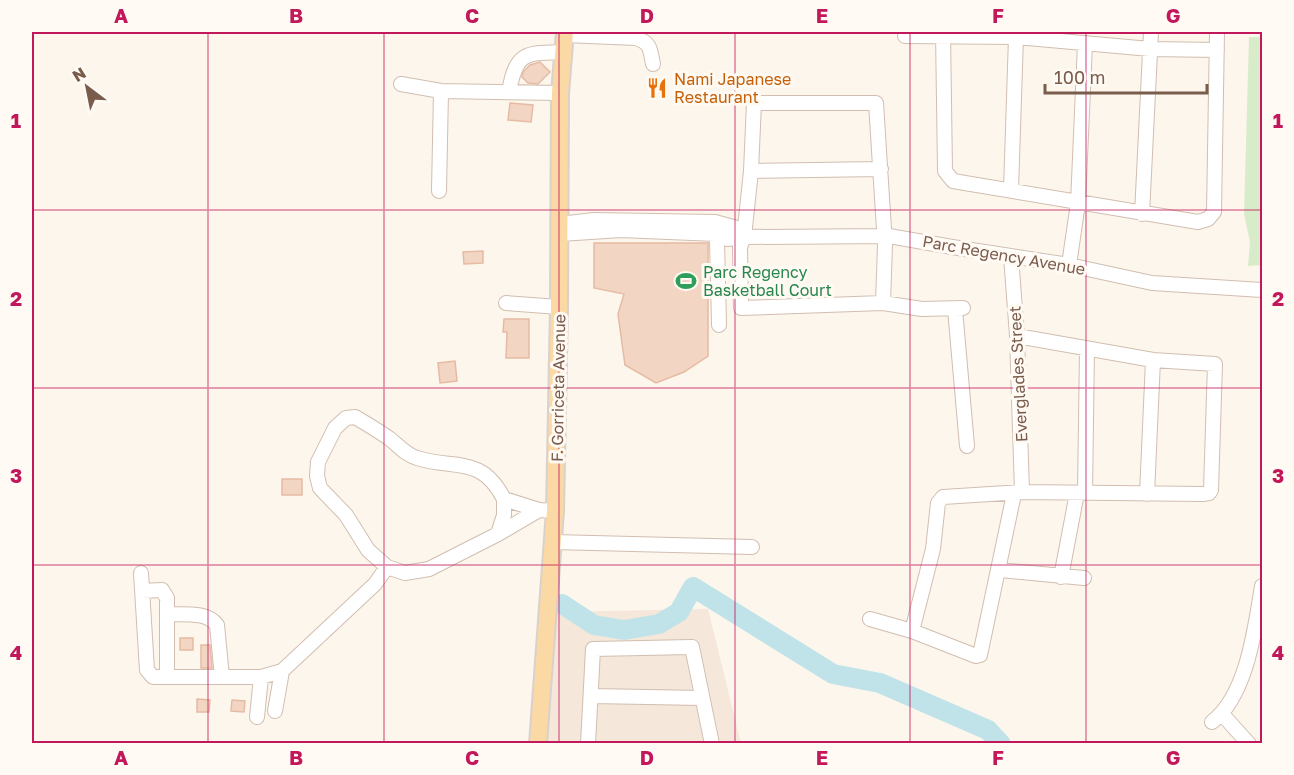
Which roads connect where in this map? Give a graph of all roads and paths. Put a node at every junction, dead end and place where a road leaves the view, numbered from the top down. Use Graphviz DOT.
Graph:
graph roads {
  1 [pos="1151,32"];
  2 [pos="1217,32"];
  3 [pos="565,33"];
  4 [pos="943,34"];
  5 [pos="1053,35"];
  6 [pos="905,36"];
  7 [pos="1016,37"];
  8 [pos="1085,44"];
  9 [pos="1150,49"];
  10 [pos="1217,50"];
  11 [pos="564,52"];
  12 [pos="653,64"];
  13 [pos="401,84"];
  14 [pos="441,91"];
  15 [pos="509,93"];
  16 [pos="560,93"];
  17 [pos="881,169"];
  18 [pos="751,171"];
  19 [pos="1011,190"];
  20 [pos="439,191"];
  21 [pos="1078,203"];
  22 [pos="1142,214"];
  23 [pos="560,229"];
  24 [pos="716,232"];
  25 [pos="744,237"];
  26 [pos="885,237"];
  27 [pos="1011,256"];
  28 [pos="1069,265"];
  29 [pos="1263,290"];
  30 [pos="506,303"];
  31 [pos="883,303"];
  32 [pos="559,307"];
  33 [pos="719,325"];
  34 [pos="1017,336"];
  35 [pos="1087,349"];
  36 [pos="1153,360"];
  37 [pos="967,446"];
  38 [pos="1018,493"];
  39 [pos="1081,493"];
  40 [pos="1147,494"];
  41 [pos="504,499"];
  42 [pos="547,511"];
  43 [pos="498,534"];
  44 [pos="553,542"];
  45 [pos="752,547"];
  46 [pos="387,567"];
  47 [pos="1000,570"];
  48 [pos="141,573"];
  49 [pos="1061,577"];
  50 [pos="1084,578"];
  51 [pos="1263,586"];
  52 [pos="142,591"];
  53 [pos="167,614"];
  54 [pos="1260,615"];
  55 [pos="870,619"];
  56 [pos="912,631"];
  57 [pos="282,671"];
  58 [pos="167,676"];
  59 [pos="222,677"];
  60 [pos="261,677"];
  61 [pos="592,696"];
  62 [pos="702,698"];
  63 [pos="275,711"];
  64 [pos="257,717"];
  65 [pos="538,744"];
  66 [pos="588,744"];
  67 [pos="712,744"];
  68 [pos="1249,744"];
  1 -- 9 [label="street"];
  2 -- 10 [label="street"];
  3 -- 11 [label="main road, F. Gorriceta Avenue"];
  3 -- 12 [label="street"];
  4 -- 6 [label="street"];
  4 -- 7 [label="street"];
  4 -- 19 [label="street"];
  5 -- 7 [label="street"];
  5 -- 8 [label="street"];
  7 -- 19 [label="street"];
  8 -- 9 [label="street"];
  8 -- 21 [label="street"];
  9 -- 10 [label="street"];
  9 -- 22 [label="street"];
  10 -- 22 [label="street"];
  11 -- 15 [label="street"];
  11 -- 16 [label="main road, F. Gorriceta Avenue"];
  13 -- 14 [label="street"];
  14 -- 15 [label="street"];
  14 -- 20 [label="street"];
  15 -- 16 [label="street"];
  16 -- 23 [label="main road, F. Gorriceta Avenue"];
  17 -- 18 [label="street"];
  17 -- 18 [label="street"];
  17 -- 26 [label="street"];
  18 -- 25 [label="street"];
  19 -- 21 [label="street"];
  21 -- 22 [label="street"];
  21 -- 28 [label="street"];
  23 -- 24 [label="street"];
  23 -- 32 [label="main road, F. Gorriceta Avenue"];
  24 -- 25 [label="street"];
  24 -- 33 [label="street"];
  25 -- 26 [label="street, Parc Regency Avenue"];
  25 -- 31 [label="street"];
  26 -- 27 [label="street, Parc Regency Avenue"];
  26 -- 31 [label="street"];
  27 -- 28 [label="street, Parc Regency Avenue"];
  27 -- 34 [label="street, Everglades Street"];
  28 -- 29 [label="street, Parc Regency Avenue"];
  30 -- 32 [label="street"];
  31 -- 37 [label="street"];
  32 -- 42 [label="main road, F. Gorriceta Avenue"];
  34 -- 35 [label="street"];
  34 -- 38 [label="street, Everglades Street"];
  35 -- 36 [label="street"];
  35 -- 39 [label="street"];
  36 -- 40 [label="street"];
  36 -- 40 [label="street"];
  38 -- 39 [label="street"];
  38 -- 47 [label="street, Everglades Street"];
  38 -- 56 [label="street"];
  39 -- 40 [label="street"];
  39 -- 49 [label="street"];
  41 -- 42 [label="street"];
  41 -- 43 [label="street"];
  41 -- 46 [label="street"];
  42 -- 43 [label="street"];
  42 -- 44 [label="main road, F. Gorriceta Avenue"];
  43 -- 46 [label="street"];
  44 -- 45 [label="street"];
  44 -- 65 [label="main road, F. Gorriceta Avenue"];
  46 -- 57 [label="street"];
  47 -- 49 [label="street"];
  47 -- 56 [label="street, Everglades Street"];
  48 -- 52 [label="street"];
  49 -- 50 [label="street"];
  51 -- 54 [label="street"];
  52 -- 53 [label="street"];
  52 -- 58 [label="street"];
  53 -- 58 [label="street"];
  53 -- 59 [label="street"];
  54 -- 68 [label="street"];
  55 -- 56 [label="street"];
  57 -- 60 [label="street"];
  57 -- 63 [label="street"];
  58 -- 59 [label="street"];
  59 -- 60 [label="street"];
  60 -- 64 [label="street"];
  61 -- 62 [label="street"];
  61 -- 62 [label="street"];
  61 -- 66 [label="street"];
  62 -- 67 [label="street"];
}
